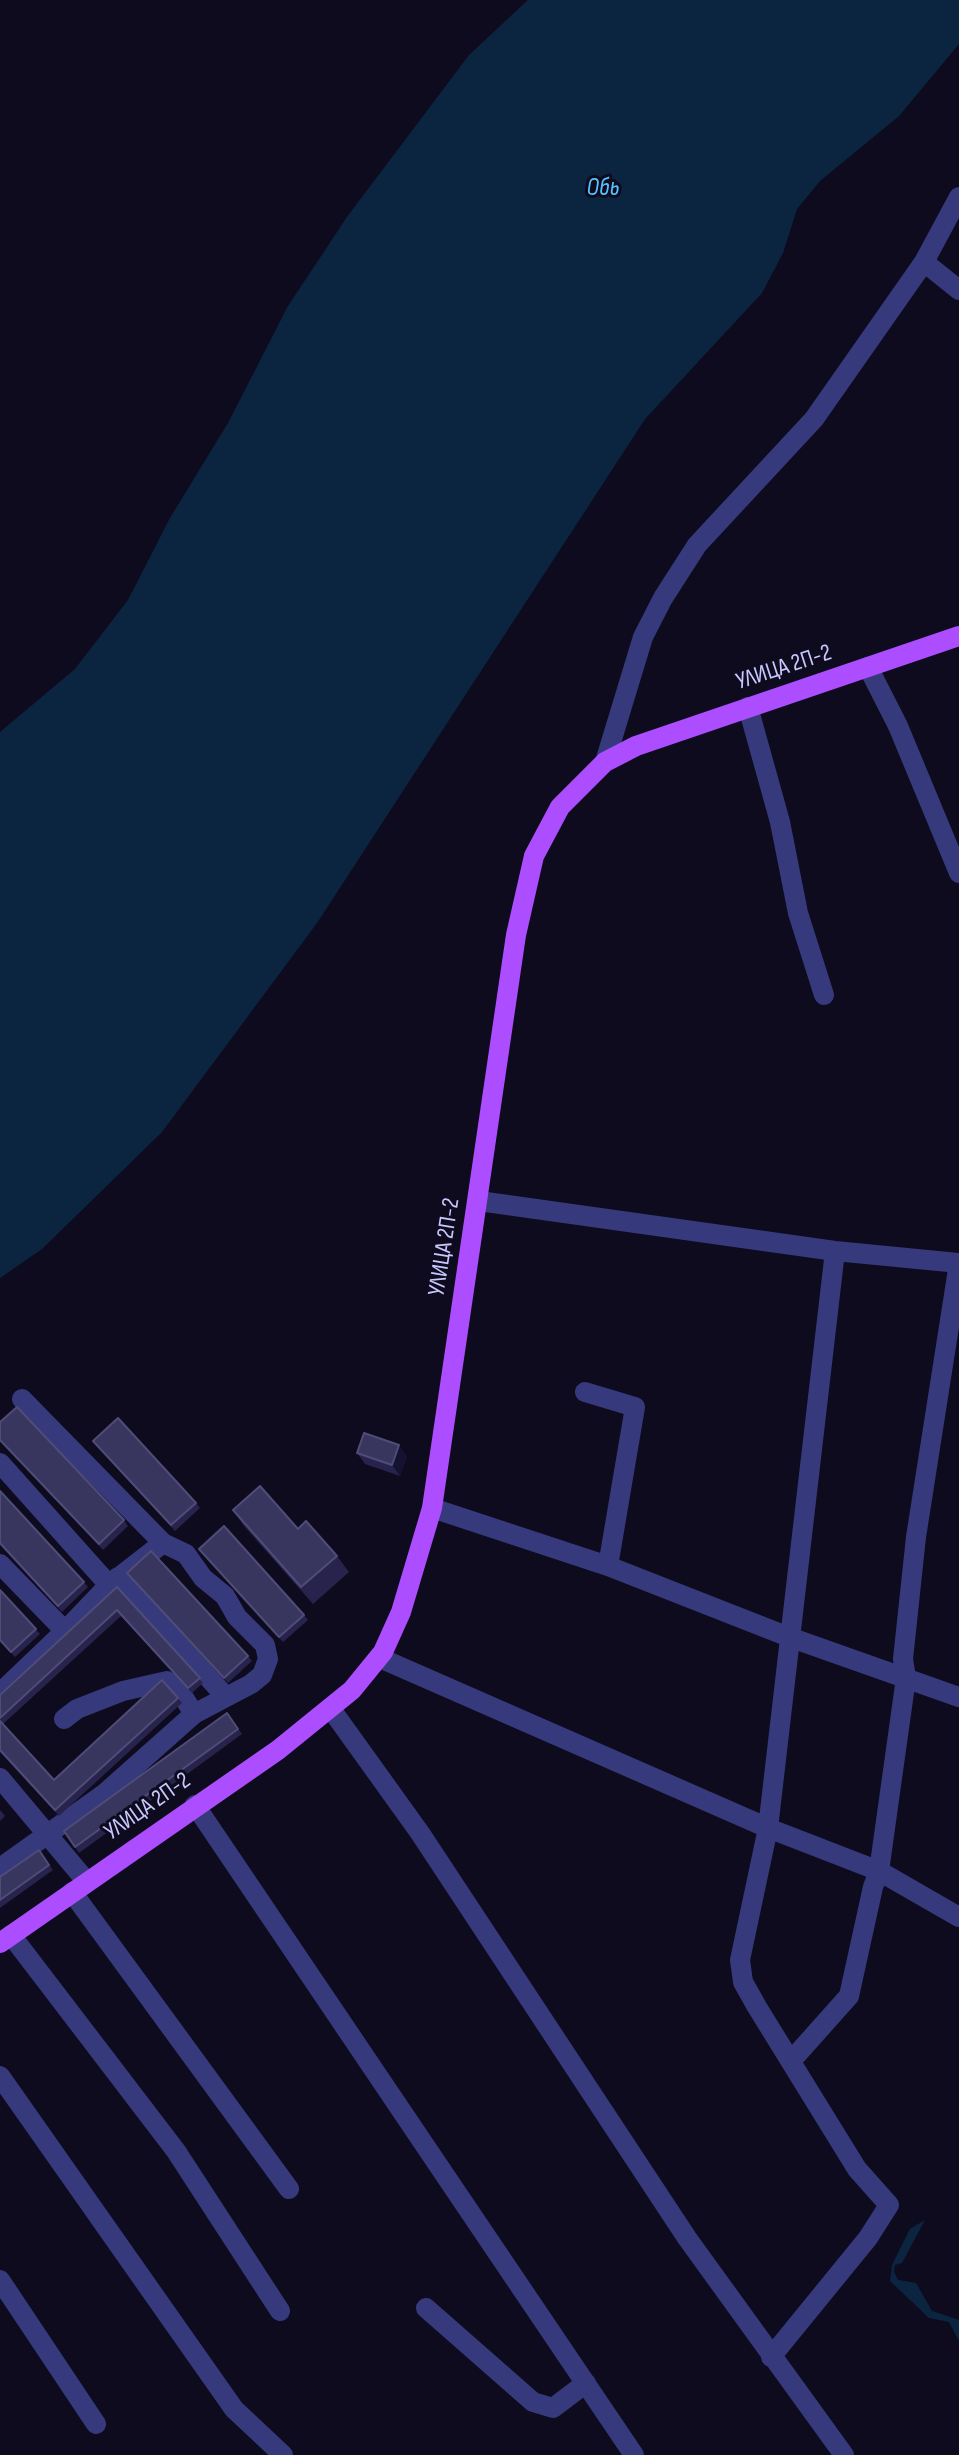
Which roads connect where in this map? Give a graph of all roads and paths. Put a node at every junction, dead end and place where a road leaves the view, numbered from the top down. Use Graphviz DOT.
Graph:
graph roads {
  1 [pos="959,197"];
  2 [pos="959,224"];
  3 [pos="928,254"];
  4 [pos="959,290"];
  5 [pos="959,636"];
  6 [pos="868,667"];
  7 [pos="748,707"];
  8 [pos="605,762"];
  9 [pos="959,873"];
  10 [pos="824,995"];
  11 [pos="479,1201"];
  12 [pos="835,1251"];
  13 [pos="959,1263"];
  14 [pos="585,1392"];
  15 [pos="22,1399"];
  16 [pos="0,1463"];
  17 [pos="432,1508"];
  18 [pos="163,1543"];
  19 [pos="0,1564"];
  20 [pos="608,1566"];
  21 [pos="114,1581"];
  22 [pos="65,1631"];
  23 [pos="789,1637"];
  24 [pos="380,1658"];
  25 [pos="906,1678"];
  26 [pos="4,1680"];
  27 [pos="226,1697"];
  28 [pos="959,1697"];
  29 [pos="331,1709"];
  30 [pos="194,1714"];
  31 [pos="64,1719"];
  32 [pos="0,1778"];
  33 [pos="195,1805"];
  34 [pos="768,1828"];
  35 [pos="47,1835"];
  36 [pos="0,1868"];
  37 [pos="879,1871"];
  38 [pos="79,1887"];
  39 [pos="959,1917"];
  40 [pos="6,1939"];
  41 [pos="791,2061"];
  42 [pos="0,2076"];
  43 [pos="289,2189"];
  44 [pos="0,2280"];
  45 [pos="426,2308"];
  46 [pos="280,2311"];
  47 [pos="771,2357"];
  48 [pos="586,2383"];
  49 [pos="96,2424"];
  50 [pos="283,2455"];
  51 [pos="634,2455"];
  52 [pos="844,2455"];
  1 -- 3 [label="street"];
  2 -- 3 [label="street"];
  3 -- 4 [label="street"];
  3 -- 8 [label="street"];
  5 -- 6 [label="main road, УЛИЦА 2П-2"];
  6 -- 7 [label="main road, УЛИЦА 2П-2"];
  6 -- 9 [label="street"];
  7 -- 8 [label="main road, УЛИЦА 2П-2"];
  7 -- 10 [label="street"];
  8 -- 11 [label="main road, УЛИЦА 2П-2"];
  11 -- 12 [label="street"];
  11 -- 17 [label="main road, УЛИЦА 2П-2"];
  12 -- 13 [label="street"];
  12 -- 23 [label="street"];
  13 -- 25 [label="street"];
  14 -- 20 [label="street"];
  15 -- 18 [label="street"];
  16 -- 21 [label="street"];
  17 -- 20 [label="street"];
  17 -- 24 [label="main road, УЛИЦА 2П-2"];
  18 -- 21 [label="street"];
  18 -- 27 [label="street"];
  19 -- 22 [label="street"];
  20 -- 23 [label="street"];
  21 -- 22 [label="street"];
  21 -- 27 [label="street"];
  22 -- 26 [label="street"];
  23 -- 25 [label="street"];
  23 -- 34 [label="street"];
  24 -- 29 [label="main road, УЛИЦА 2П-2"];
  24 -- 34 [label="street"];
  25 -- 28 [label="street"];
  25 -- 37 [label="street"];
  27 -- 30 [label="street"];
  29 -- 33 [label="main road, УЛИЦА 2П-2"];
  29 -- 47 [label="street"];
  30 -- 31 [label="street"];
  30 -- 35 [label="street"];
  32 -- 35 [label="street"];
  33 -- 38 [label="main road, УЛИЦА 2П-2"];
  33 -- 48 [label="street"];
  34 -- 37 [label="street"];
  34 -- 41 [label="street"];
  35 -- 36 [label="street"];
  35 -- 38 [label="street"];
  37 -- 39 [label="street"];
  37 -- 41 [label="street"];
  38 -- 40 [label="main road, УЛИЦА 2П-2"];
  38 -- 43 [label="street"];
  40 -- 46 [label="street"];
  41 -- 47 [label="street"];
  42 -- 50 [label="street"];
  44 -- 49 [label="street"];
  45 -- 48 [label="street"];
  47 -- 52 [label="street"];
  48 -- 51 [label="street"];
}
